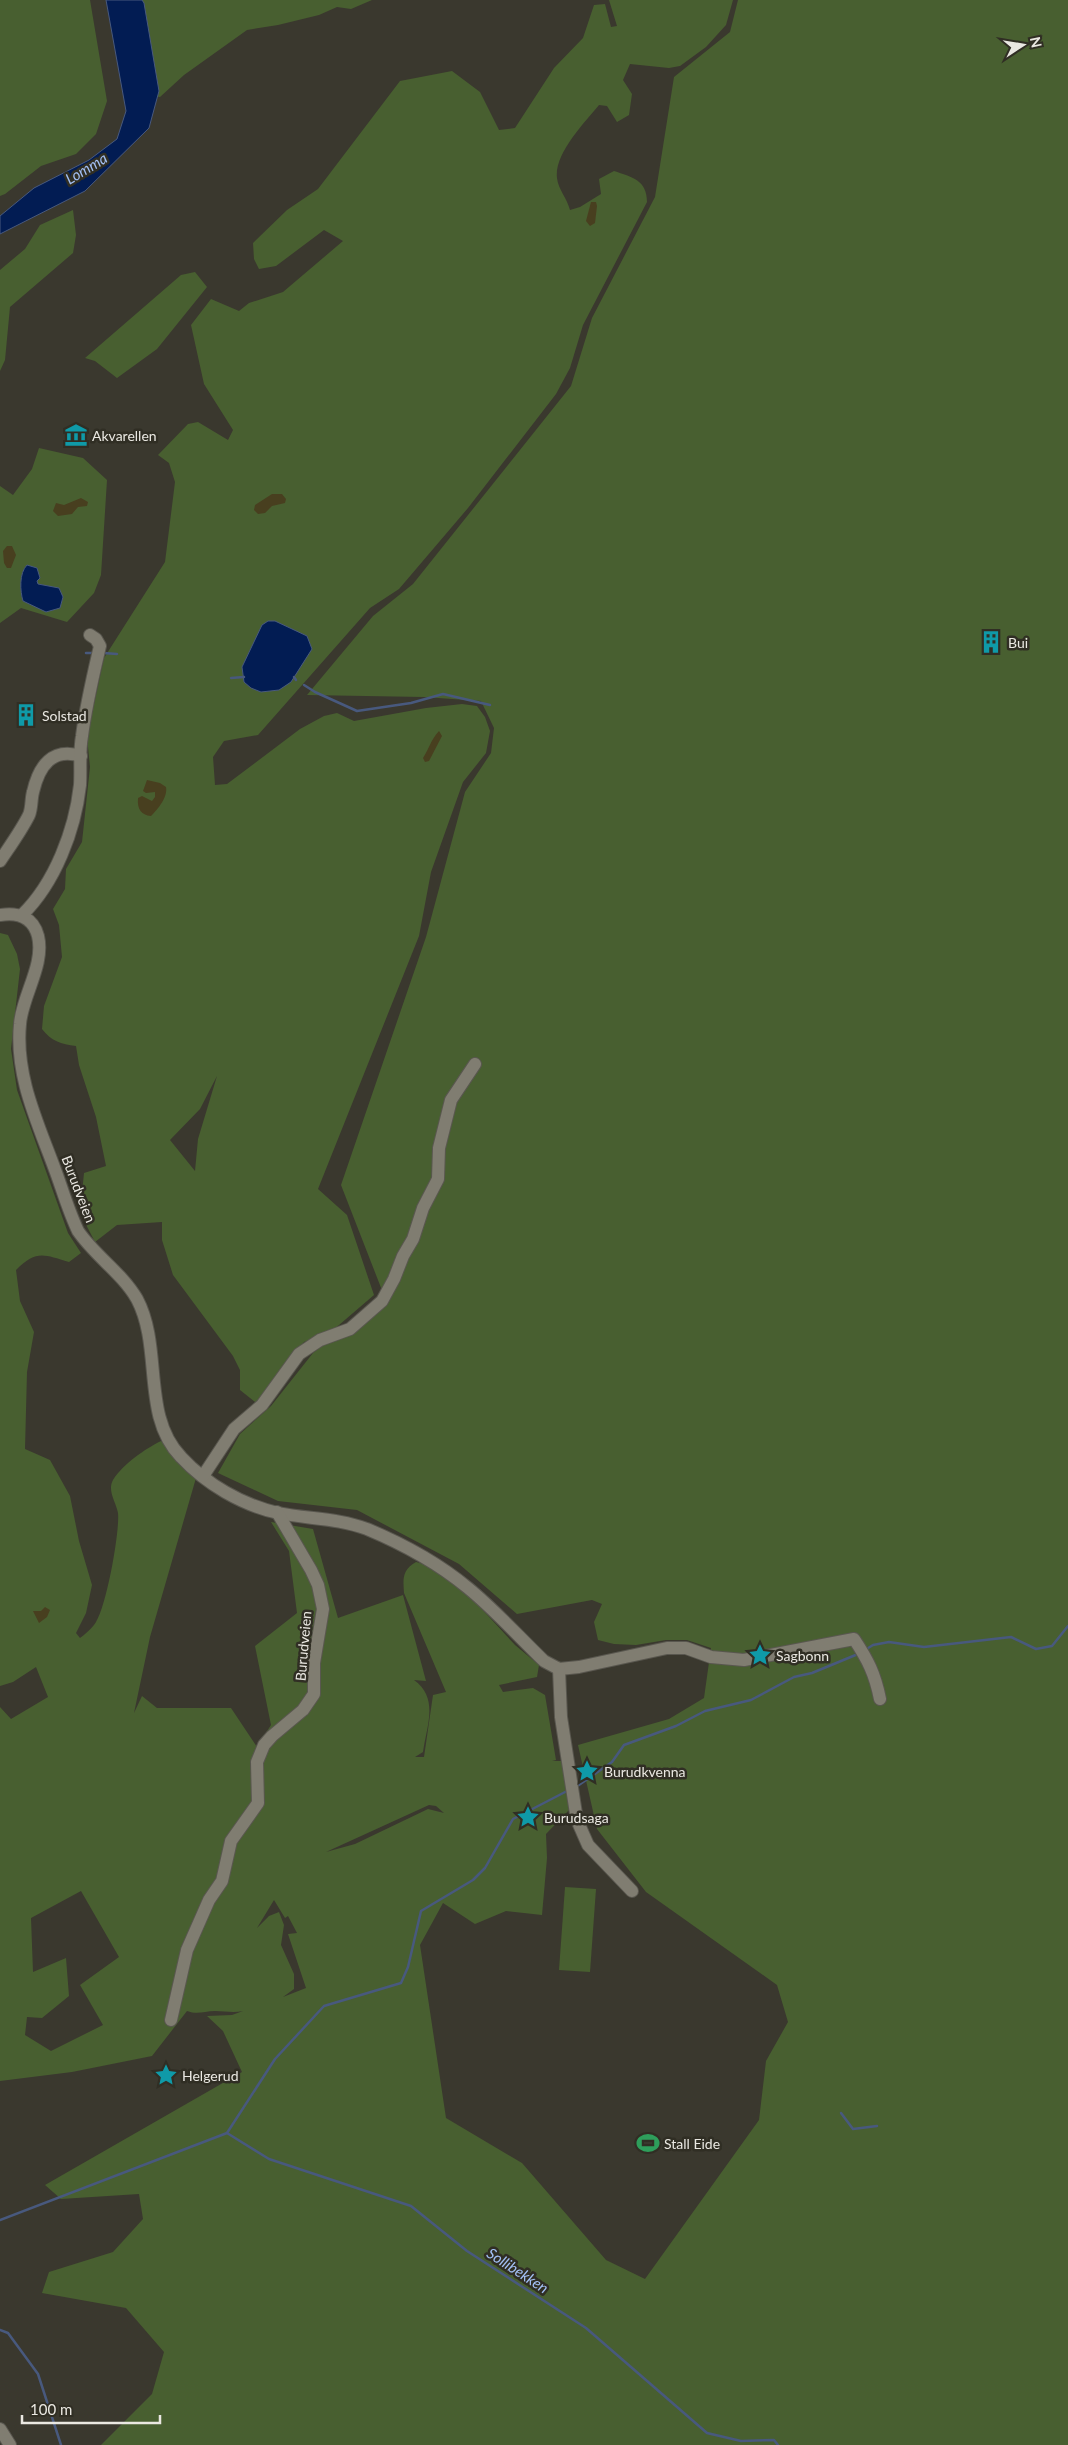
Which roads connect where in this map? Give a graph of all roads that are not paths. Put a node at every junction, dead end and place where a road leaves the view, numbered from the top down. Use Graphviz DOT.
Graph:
graph roads {
  1 [pos="90,635"];
  2 [pos="81,756"];
  3 [pos="0,861"];
  4 [pos="0,915"];
  5 [pos="22,915"];
  6 [pos="475,1064"];
  7 [pos="203,1476"];
  8 [pos="277,1512"];
  9 [pos="559,1669"];
  10 [pos="880,1699"];
  11 [pos="632,1891"];
  12 [pos="171,2020"];
  13 [pos="0,2429"];
  14 [pos="10,2445"];
  1 -- 2 [label="street"];
  2 -- 3 [label="street"];
  2 -- 5 [label="street"];
  4 -- 5 [label="street"];
  5 -- 7 [label="street, Burudveien"];
  6 -- 7 [label="street"];
  7 -- 8 [label="street, Burudveien"];
  8 -- 9 [label="street, Burudveien"];
  8 -- 12 [label="street, Burudveien"];
  9 -- 10 [label="street"];
  9 -- 11 [label="street"];
  13 -- 14 [label="street"];
}
